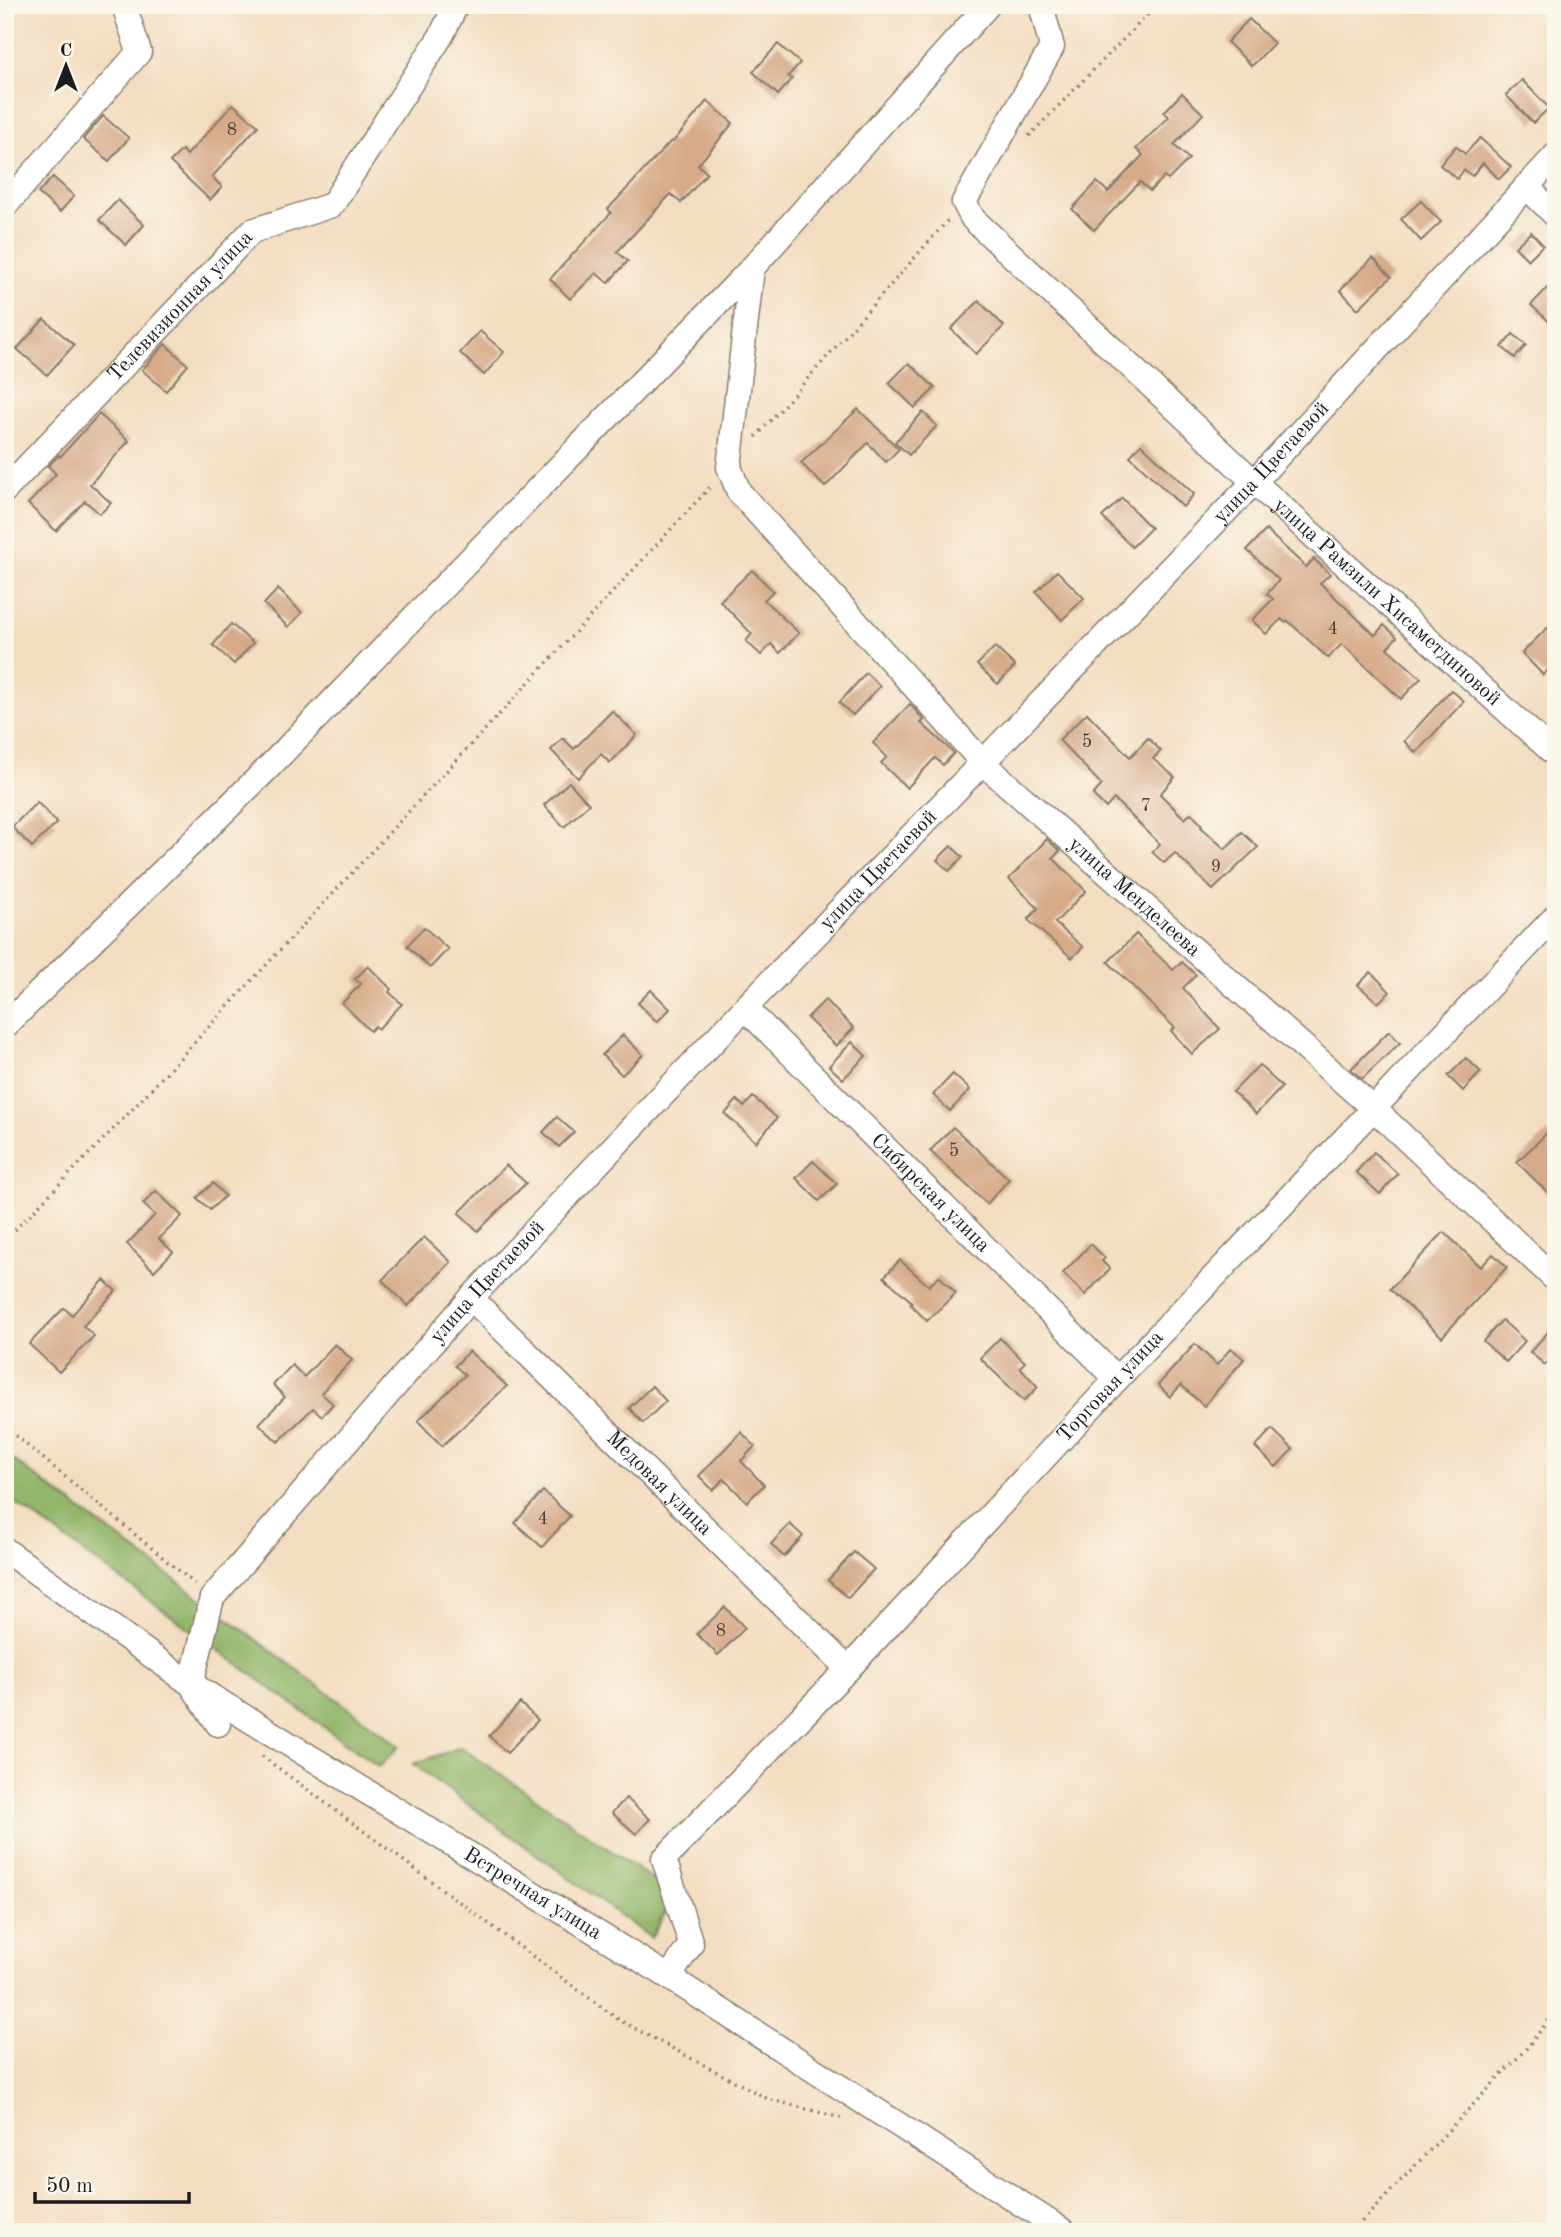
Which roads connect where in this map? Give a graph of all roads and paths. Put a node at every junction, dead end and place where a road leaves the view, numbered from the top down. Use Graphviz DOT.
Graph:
graph roads {
  1 [pos="124,5"];
  2 [pos="456,5"];
  3 [pos="988,5"];
  4 [pos="1041,5"];
  5 [pos="1157,5"];
  6 [pos="1022,143"];
  7 [pos="1556,155"];
  8 [pos="1525,186"];
  9 [pos="5,206"];
  10 [pos="968,210"];
  11 [pos="1556,216"];
  12 [pos="751,268"];
  13 [pos="729,467"];
  14 [pos="1254,482"];
  15 [pos="5,490"];
  16 [pos="1556,755"];
  17 [pos="983,763"];
  18 [pos="1556,916"];
  19 [pos="745,1008"];
  20 [pos="5,1026"];
  21 [pos="1374,1109"];
  22 [pos="5,1240"];
  23 [pos="1556,1280"];
  24 [pos="471,1298"];
  25 [pos="1117,1378"];
  26 [pos="5,1427"];
  27 [pos="5,1550"];
  28 [pos="212,1598"];
  29 [pos="848,1669"];
  30 [pos="191,1684"];
  31 [pos="218,1724"];
  32 [pos="252,1748"];
  33 [pos="669,1977"];
  34 [pos="1556,2011"];
  35 [pos="856,2122"];
  36 [pos="1065,2232"];
  37 [pos="1352,2232"];
  1 -- 9 [label="street"];
  2 -- 15 [label="street, Телевизионная улица"];
  3 -- 12 [label="street"];
  4 -- 10 [label="street"];
  5 -- 6 [label="path"];
  7 -- 8 [label="street, улица Цветаевой"];
  8 -- 11 [label="street"];
  8 -- 14 [label="street, улица Цветаевой"];
  10 -- 13 [label="path"];
  10 -- 14 [label="street, улица Рамзили Хисаметдиновой"];
  12 -- 13 [label="street"];
  12 -- 20 [label="street"];
  13 -- 17 [label="street, улица Менделеева"];
  13 -- 22 [label="path"];
  14 -- 16 [label="street, улица Рамзили Хисаметдиновой"];
  14 -- 17 [label="street, улица Цветаевой"];
  17 -- 19 [label="street, улица Цветаевой"];
  17 -- 21 [label="street, улица Менделеева"];
  18 -- 21 [label="street, Торговая улица"];
  19 -- 24 [label="street, улица Цветаевой"];
  19 -- 25 [label="street, Сибирская улица"];
  21 -- 23 [label="street, улица Менделеева"];
  21 -- 25 [label="street, Торговая улица"];
  24 -- 28 [label="street, улица Цветаевой"];
  24 -- 29 [label="street, Медовая улица"];
  25 -- 29 [label="street, Торговая улица"];
  26 -- 28 [label="path"];
  27 -- 30 [label="street, Встречная улица"];
  28 -- 30 [label="street"];
  29 -- 33 [label="street, Торговая улица"];
  30 -- 31 [label="street"];
  30 -- 33 [label="street, Встречная улица"];
  32 -- 35 [label="path"];
  33 -- 36 [label="street, Встречная улица"];
  34 -- 37 [label="path"];
}
